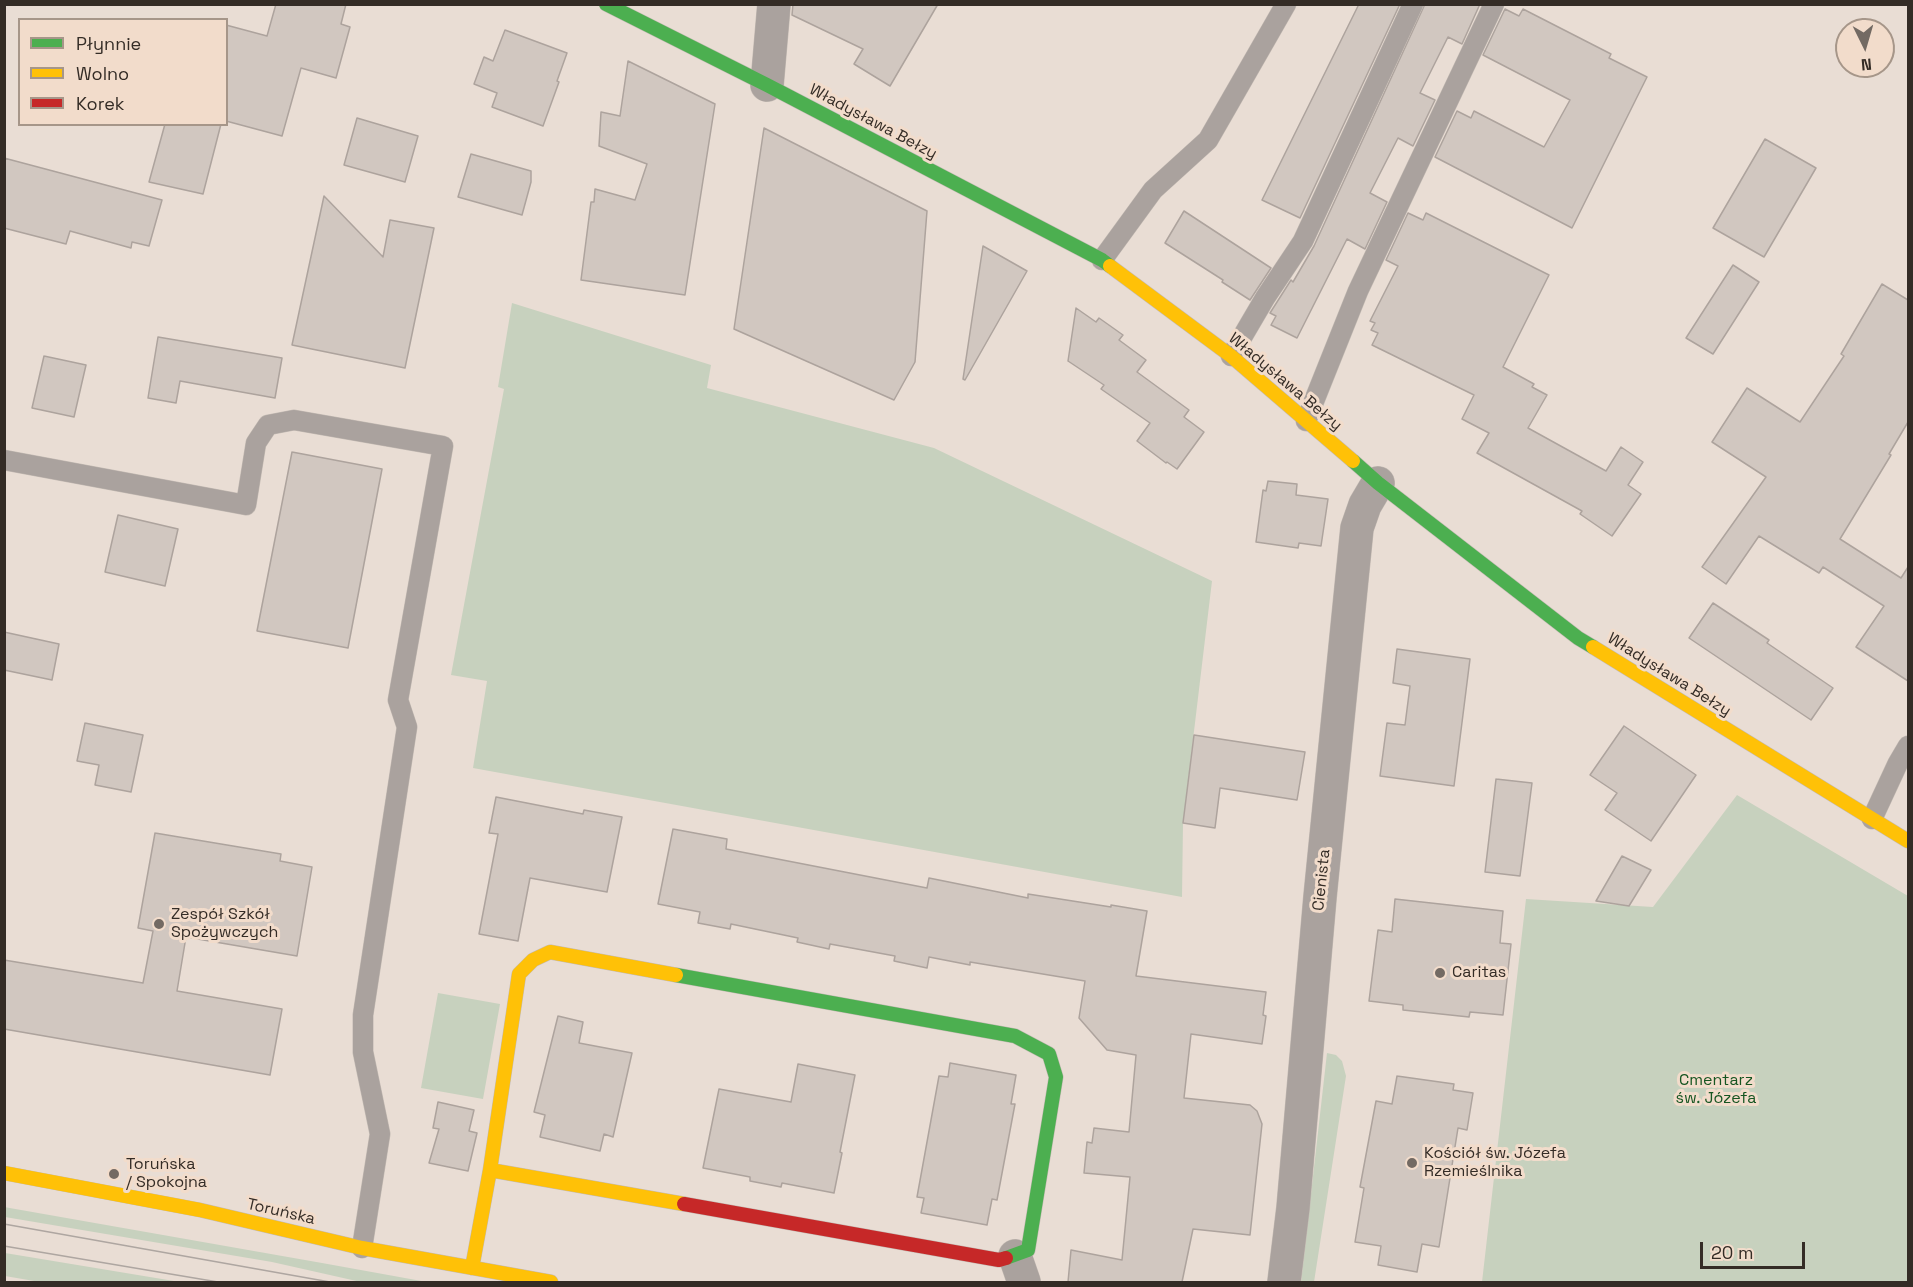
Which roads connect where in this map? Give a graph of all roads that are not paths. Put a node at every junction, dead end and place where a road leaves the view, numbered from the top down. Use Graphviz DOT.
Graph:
graph roads {
  1 [pos="606,4"];
  2 [pos="774,4"];
  3 [pos="1286,4"];
  4 [pos="1413,4"];
  5 [pos="1494,4"];
  6 [pos="767,85"];
  7 [pos="1102,260"];
  8 [pos="1231,356"];
  9 [pos="1306,421"];
  10 [pos="4,460"];
  11 [pos="1378,483"];
  12 [pos="1908,746"];
  13 [pos="1872,819"];
  14 [pos="1908,841"];
  15 [pos="490,1170"];
  16 [pos="4,1173"];
  17 [pos="362,1248"];
  18 [pos="472,1268"];
  19 [pos="1020,1270"];
  20 [pos="551,1282"];
  21 [pos="1284,1282"];
  1 -- 6 [label="street, Władysława Bełzy"];
  2 -- 6 [label="street"];
  3 -- 7 [label="lane"];
  4 -- 8 [label="lane"];
  5 -- 9 [label="lane"];
  6 -- 7 [label="street, Władysława Bełzy"];
  7 -- 8 [label="street, Władysława Bełzy"];
  8 -- 9 [label="street, Władysława Bełzy"];
  9 -- 11 [label="street, Władysława Bełzy"];
  10 -- 17 [label="lane"];
  11 -- 13 [label="street, Władysława Bełzy"];
  11 -- 21 [label="street, Cienista"];
  12 -- 13 [label="lane"];
  13 -- 14 [label="street, Władysława Bełzy"];
  15 -- 18 [label="street"];
  15 -- 19 [label="street"];
  15 -- 19 [label="street"];
  16 -- 17 [label="street, Toruńska"];
  17 -- 18 [label="street, Toruńska"];
  18 -- 20 [label="street, Toruńska"];
}
